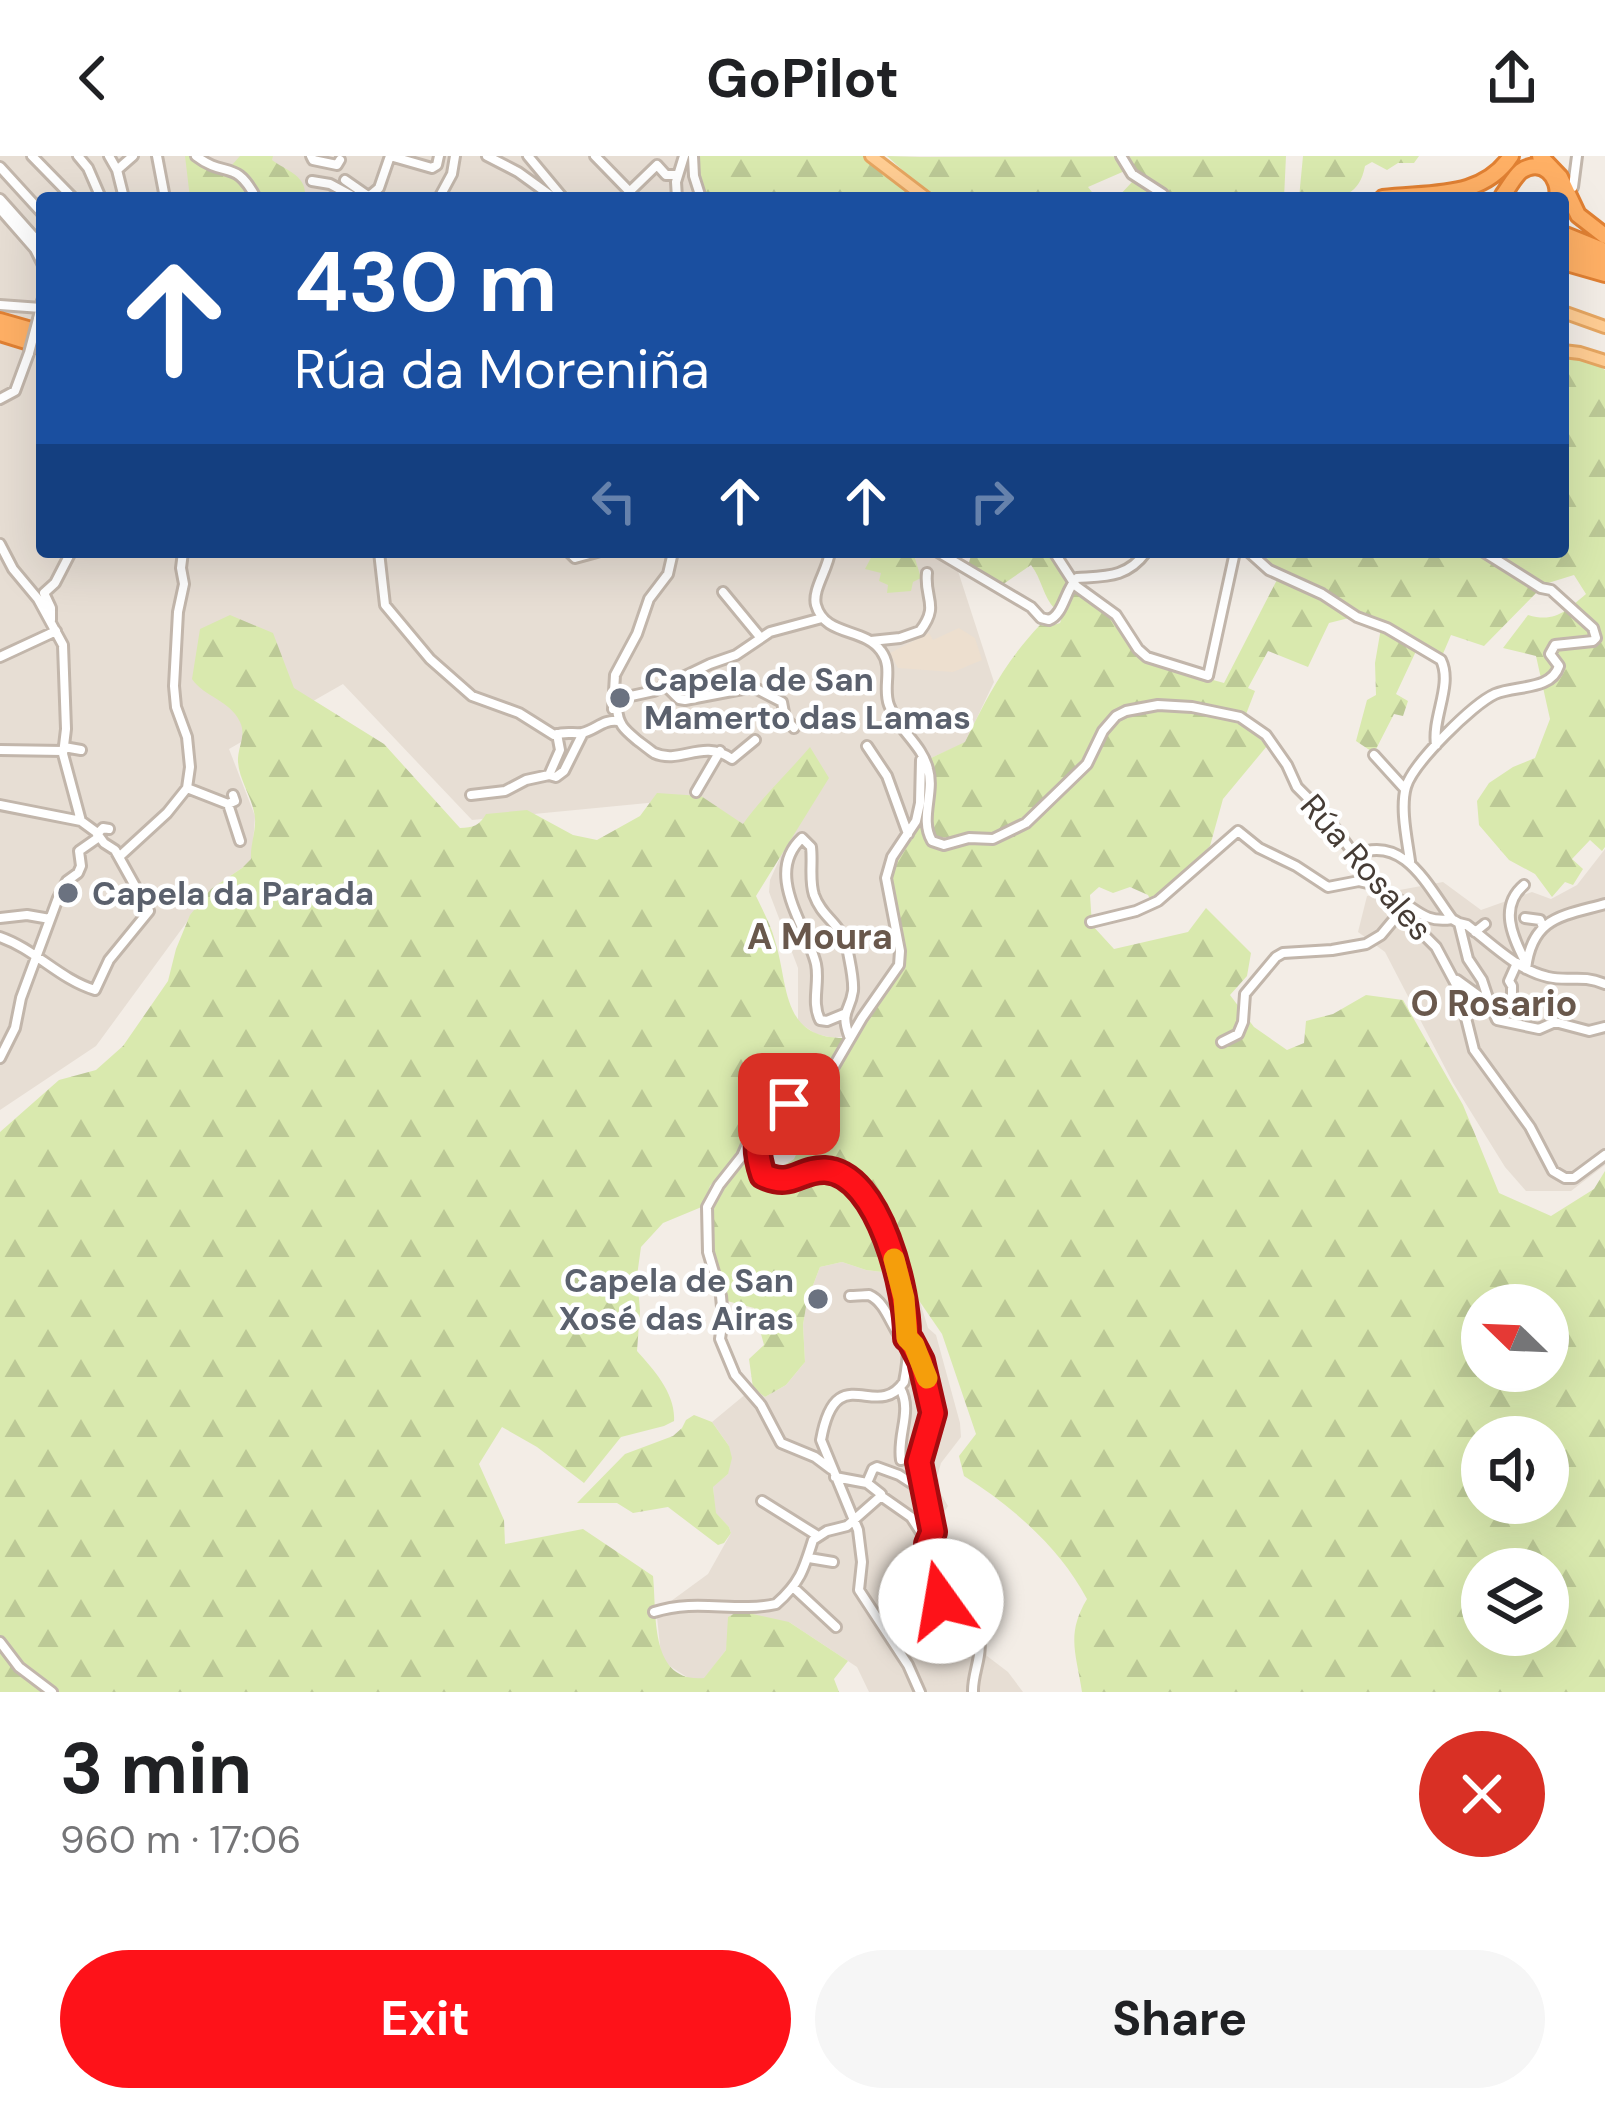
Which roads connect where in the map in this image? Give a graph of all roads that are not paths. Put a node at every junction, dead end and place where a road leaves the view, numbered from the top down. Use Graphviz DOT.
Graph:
graph roads {
  1 [pos="32,156"];
  2 [pos="78,156"];
  3 [pos="109,156"];
  4 [pos="133,156"];
  5 [pos="157,156"];
  6 [pos="196,156"];
  7 [pos="311,156"];
  8 [pos="390,156"];
  9 [pos="439,156"];
  10 [pos="455,156"];
  11 [pos="487,156"];
  12 [pos="595,156"];
  13 [pos="877,156"];
  14 [pos="1121,156"];
  15 [pos="1513,156"];
  16 [pos="1540,156"];
  17 [pos="1577,156"];
  18 [pos="687,157"];
  19 [pos="533,158"];
  20 [pos="340,160"];
  21 [pos="655,160"];
  22 [pos="0,167"];
  23 [pos="117,170"];
  24 [pos="666,175"];
  25 [pos="678,175"];
  26 [pos="345,180"];
  27 [pos="312,182"];
  28 [pos="1573,187"];
  29 [pos="67,192"];
  30 [pos="98,192"];
  31 [pos="122,192"];
  32 [pos="164,192"];
  33 [pos="252,192"];
  34 [pos="343,192"];
  35 [pos="361,192"];
  36 [pos="374,192"];
  37 [pos="442,192"];
  38 [pos="538,192"];
  39 [pos="555,192"];
  40 [pos="624,192"];
  41 [pos="628,192"];
  42 [pos="673,192"];
  43 [pos="673,192"];
  44 [pos="699,192"];
  45 [pos="920,192"];
  46 [pos="921,192"];
  47 [pos="1160,192"];
  48 [pos="1446,192"];
  49 [pos="1504,192"];
  50 [pos="1506,192"];
  51 [pos="1558,192"];
  52 [pos="1567,192"];
  53 [pos="1569,196"];
  54 [pos="0,199"];
  55 [pos="36,206"];
  56 [pos="0,209"];
  57 [pos="25,233"];
  58 [pos="1605,236"];
  59 [pos="1569,237"];
  60 [pos="36,243"];
  61 [pos="1569,249"];
  62 [pos="1605,251"];
  63 [pos="1569,264"];
  64 [pos="1605,264"];
  65 [pos="1605,274"];
  66 [pos="36,304"];
  67 [pos="0,305"];
  68 [pos="1569,314"];
  69 [pos="0,321"];
  70 [pos="36,326"];
  71 [pos="1605,327"];
  72 [pos="0,333"];
  73 [pos="35,349"];
  74 [pos="1569,351"];
  75 [pos="1605,362"];
  76 [pos="0,399"];
  77 [pos="0,544"];
  78 [pos="67,558"];
  79 [pos="182,558"];
  80 [pos="380,558"];
  81 [pos="672,558"];
  82 [pos="829,558"];
  83 [pos="948,558"];
  84 [pos="1058,558"];
  85 [pos="1141,558"];
  86 [pos="1234,558"];
  87 [pos="1255,558"];
  88 [pos="1494,558"];
  89 [pos="927,573"];
  90 [pos="1072,581"];
  91 [pos="723,592"];
  92 [pos="821,618"];
  93 [pos="51,621"];
  94 [pos="56,632"];
  95 [pos="760,637"];
  96 [pos="878,642"];
  97 [pos="0,644"];
  98 [pos="11,652"];
  99 [pos="0,657"];
  100 [pos="666,686"];
  101 [pos="616,688"];
  102 [pos="638,693"];
  103 [pos="615,708"];
  104 [pos="614,720"];
  105 [pos="794,728"];
  106 [pos="584,732"];
  107 [pos="557,734"];
  108 [pos="755,740"];
  109 [pos="867,746"];
  110 [pos="1436,746"];
  111 [pos="64,749"];
  112 [pos="0,750"];
  113 [pos="81,750"];
  114 [pos="720,751"];
  115 [pos="921,753"];
  116 [pos="1374,755"];
  117 [pos="549,775"];
  118 [pos="187,788"];
  119 [pos="1405,789"];
  120 [pos="697,792"];
  121 [pos="472,795"];
  122 [pos="0,805"];
  123 [pos="81,821"];
  124 [pos="109,829"];
  125 [pos="908,834"];
  126 [pos="98,836"];
  127 [pos="240,841"];
  128 [pos="1355,855"];
  129 [pos="119,857"];
  130 [pos="1410,861"];
  131 [pos="1524,885"];
  132 [pos="1379,889"];
  133 [pos="1605,904"];
  134 [pos="1401,911"];
  135 [pos="1525,918"];
  136 [pos="0,919"];
  137 [pos="50,919"];
  138 [pos="1540,919"];
  139 [pos="1456,921"];
  140 [pos="1091,922"];
  141 [pos="1485,924"];
  142 [pos="1475,932"];
  143 [pos="0,937"];
  144 [pos="37,956"];
  145 [pos="1516,961"];
  146 [pos="1453,979"];
  147 [pos="1605,984"];
  148 [pos="1492,1001"];
  149 [pos="844,1014"];
  150 [pos="1605,1027"];
  151 [pos="850,1037"];
  152 [pos="1222,1042"];
  153 [pos="0,1058"];
  154 [pos="772,1114"];
  155 [pos="1605,1155"];
  156 [pos="850,1296"];
  157 [pos="907,1341"];
  158 [pos="900,1388"];
  159 [pos="901,1460"];
  160 [pos="834,1473"];
  161 [pos="867,1483"];
  162 [pos="925,1492"];
  163 [pos="882,1495"];
  164 [pos="762,1501"];
  165 [pos="855,1520"];
  166 [pos="818,1536"];
  167 [pos="928,1544"];
  168 [pos="809,1558"];
  169 [pos="832,1562"];
  170 [pos="793,1587"];
  171 [pos="653,1612"];
  172 [pos="836,1627"];
  173 [pos="0,1642"];
  174 [pos="52,1692"];
  175 [pos="920,1692"];
  176 [pos="973,1692"];
  1 -- 29 [label="street"];
  2 -- 30 [label="street"];
  3 -- 23 [label="street"];
  4 -- 23 [label="street"];
  5 -- 32 [label="street"];
  6 -- 33 [label="street"];
  7 -- 20 [label="street"];
  8 -- 9 [label="street"];
  8 -- 36 [label="street"];
  10 -- 37 [label="street"];
  11 -- 38 [label="street"];
  12 -- 40 [label="street"];
  13 -- 45 [label="main road"];
  13 -- 46 [label="main road"];
  14 -- 47 [label="street"];
  15 -- 48 [label="highway"];
  15 -- 49 [label="main road"];
  16 -- 52 [label="highway"];
  17 -- 28 [label="street"];
  18 -- 25 [label="street"];
  18 -- 44 [label="street"];
  19 -- 39 [label="street"];
  21 -- 24 [label="street"];
  21 -- 41 [label="street"];
  22 -- 55 [label="street"];
  23 -- 31 [label="street"];
  24 -- 25 [label="street"];
  24 -- 43 [label="street"];
  25 -- 42 [label="street"];
  26 -- 35 [label="street"];
  27 -- 34 [label="street"];
  50 -- 51 [label="highway"];
  53 -- 58 [label="highway"];
  54 -- 57 [label="street"];
  56 -- 57 [label="street"];
  57 -- 60 [label="street"];
  59 -- 62 [label="highway"];
  61 -- 64 [label="highway"];
  63 -- 65 [label="highway"];
  66 -- 67 [label="street"];
  68 -- 71 [label="main road"];
  69 -- 70 [label="highway"];
  72 -- 73 [label="highway"];
  73 -- 76 [label="street"];
  74 -- 75 [label="main road"];
  77 -- 93 [label="street"];
  78 -- 93 [label="street"];
  79 -- 118 [label="street"];
  80 -- 107 [label="street"];
  81 -- 101 [label="street"];
  82 -- 92 [label="street"];
  83 -- 90 [label="street"];
  84 -- 90 [label="street"];
  85 -- 90 [label="street"];
  86 -- 90 [label="street"];
  87 -- 110 [label="street"];
  88 -- 110 [label="street"];
  89 -- 96 [label="street"];
  91 -- 95 [label="street"];
  92 -- 95 [label="street"];
  92 -- 96 [label="street"];
  93 -- 94 [label="street"];
  94 -- 98 [label="street"];
  94 -- 111 [label="street"];
  95 -- 100 [label="street"];
  96 -- 115 [label="street"];
  97 -- 98 [label="street"];
  98 -- 99 [label="street"];
  100 -- 102 [label="street"];
  100 -- 105 [label="street"];
  101 -- 102 [label="street"];
  101 -- 103 [label="street"];
  102 -- 103 [label="street"];
  103 -- 104 [label="street"];
  104 -- 106 [label="street"];
  104 -- 114 [label="street"];
  106 -- 107 [label="street"];
  106 -- 117 [label="street"];
  107 -- 117 [label="street"];
  108 -- 114 [label="street"];
  109 -- 125 [label="street"];
  110 -- 119 [label="street"];
  111 -- 112 [label="street"];
  111 -- 113 [label="street"];
  111 -- 123 [label="street"];
  114 -- 120 [label="street"];
  115 -- 125 [label="street"];
  115 -- 128 [label="street, Rúa Rosales"];
  116 -- 119 [label="street"];
  117 -- 121 [label="street"];
  118 -- 127 [label="street"];
  118 -- 129 [label="street"];
  119 -- 130 [label="street"];
  122 -- 123 [label="street"];
  123 -- 126 [label="street"];
  124 -- 126 [label="street"];
  125 -- 151 [label="street"];
  126 -- 129 [label="street"];
  126 -- 137 [label="street"];
  128 -- 130 [label="street"];
  128 -- 132 [label="street, Rúa Rosales"];
  129 -- 144 [label="street"];
  130 -- 139 [label="street"];
  131 -- 145 [label="street"];
  132 -- 134 [label="street, Rúa Rosales"];
  132 -- 139 [label="street"];
  132 -- 140 [label="street"];
  133 -- 138 [label="street"];
  134 -- 146 [label="street, Rúa Rosales"];
  134 -- 152 [label="street"];
  135 -- 138 [label="street"];
  136 -- 137 [label="street"];
  137 -- 144 [label="street"];
  138 -- 145 [label="street"];
  139 -- 142 [label="street"];
  139 -- 148 [label="street"];
  141 -- 142 [label="street"];
  142 -- 145 [label="street"];
  143 -- 144 [label="street"];
  144 -- 153 [label="street"];
  145 -- 147 [label="street"];
  145 -- 148 [label="street"];
  146 -- 148 [label="street"];
  146 -- 155 [label="street, Rúa Rosales"];
  148 -- 150 [label="street"];
  149 -- 149 [label="street"];
  149 -- 151 [label="street"];
  151 -- 154 [label="street"];
  154 -- 157 [label="street"];
  154 -- 160 [label="street"];
  156 -- 157 [label="street"];
  157 -- 158 [label="street"];
  157 -- 162 [label="street"];
  158 -- 159 [label="street"];
  158 -- 160 [label="street"];
  160 -- 161 [label="street"];
  160 -- 165 [label="street"];
  161 -- 162 [label="street"];
  161 -- 163 [label="street"];
  162 -- 167 [label="street"];
  163 -- 165 [label="street"];
  163 -- 167 [label="street"];
  164 -- 166 [label="street"];
  165 -- 166 [label="street"];
  165 -- 175 [label="street"];
  166 -- 168 [label="street"];
  167 -- 176 [label="street"];
  168 -- 169 [label="street"];
  168 -- 170 [label="street"];
  170 -- 171 [label="street"];
  170 -- 172 [label="street"];
  173 -- 174 [label="street"];
}
